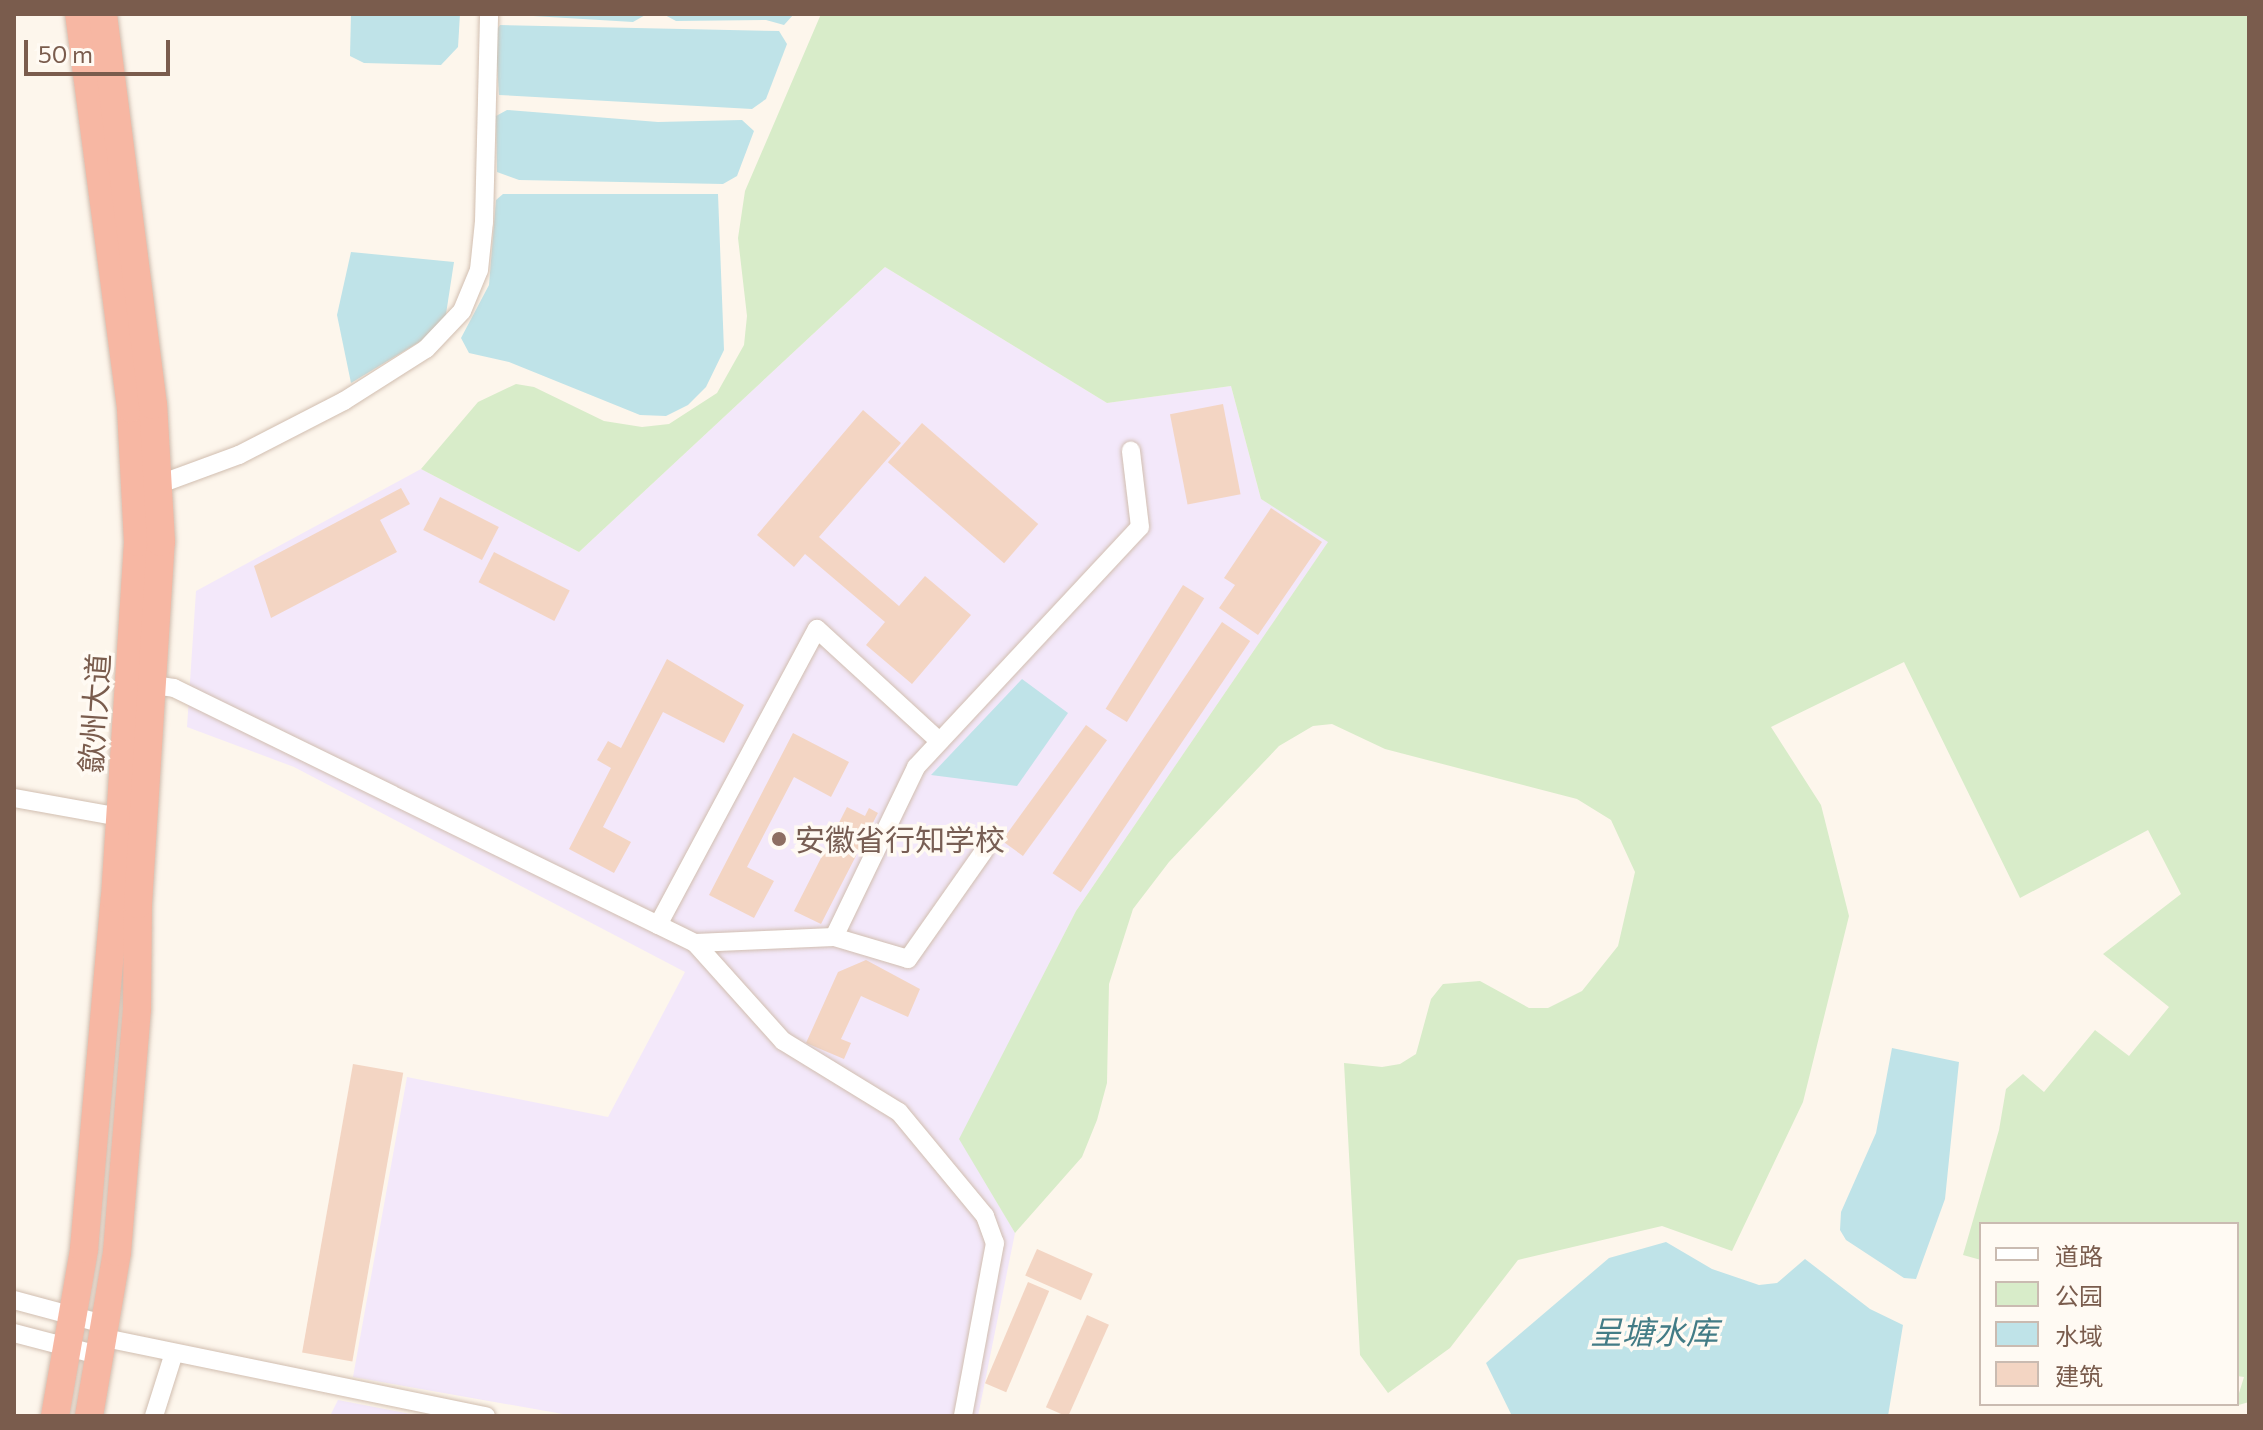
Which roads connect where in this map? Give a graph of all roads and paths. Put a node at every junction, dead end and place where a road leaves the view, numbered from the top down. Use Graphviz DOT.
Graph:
graph roads {
  1 [pos="79,14"];
  2 [pos="103,14"];
  3 [pos="489,14"];
  4 [pos="1131,451"];
  5 [pos="160,484"];
  6 [pos="153,685"];
  7 [pos="938,740"];
  8 [pos="14,798"];
  9 [pos="120,817"];
  10 [pos="984,851"];
  11 [pos="658,925"];
  12 [pos="834,937"];
  13 [pos="695,943"];
  14 [pos="14,1300"];
  15 [pos="75,1316"];
  16 [pos="14,1333"];
  17 [pos="105,1340"];
  18 [pos="69,1348"];
  19 [pos="174,1353"];
  20 [pos="55,1416"];
  21 [pos="89,1416"];
  22 [pos="154,1416"];
  23 [pos="486,1416"];
  24 [pos="963,1416"];
  1 -- 9 [label="highway, 歙州大道"];
  2 -- 5 [label="highway, 歙州大道"];
  3 -- 5 [label="street"];
  4 -- 7 [label="street"];
  5 -- 6 [label="highway, 歙州大道"];
  6 -- 11 [label="street"];
  6 -- 17 [label="highway, 歙州大道"];
  7 -- 11 [label="street"];
  7 -- 12 [label="street"];
  8 -- 9 [label="street"];
  9 -- 15 [label="highway, 歙州大道"];
  10 -- 12 [label="street"];
  11 -- 13 [label="street"];
  12 -- 13 [label="street"];
  13 -- 24 [label="street"];
  14 -- 15 [label="street"];
  15 -- 17 [label="street"];
  15 -- 18 [label="highway, 歙州大道"];
  16 -- 18 [label="street"];
  17 -- 18 [label="street"];
  17 -- 19 [label="street"];
  17 -- 21 [label="highway, 歙州大道"];
  18 -- 20 [label="highway, 歙州大道"];
  19 -- 22 [label="street"];
  19 -- 23 [label="street"];
}
